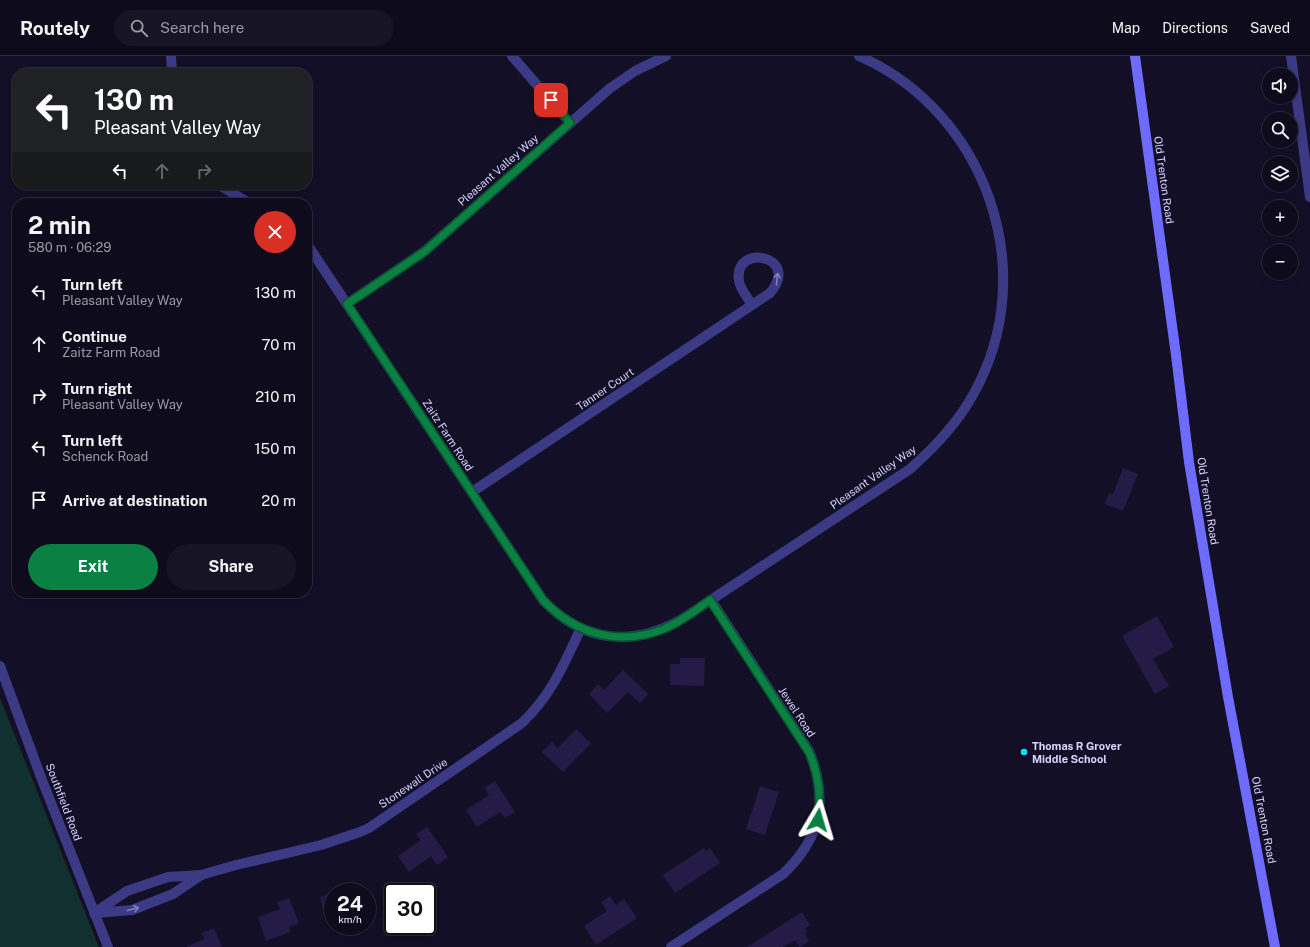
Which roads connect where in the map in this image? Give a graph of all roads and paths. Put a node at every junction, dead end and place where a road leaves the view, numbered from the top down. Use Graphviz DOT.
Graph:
graph roads {
  1 [pos="171,56"];
  2 [pos="512,56"];
  3 [pos="666,56"];
  4 [pos="859,56"];
  5 [pos="1135,56"];
  6 [pos="1291,56"];
  7 [pos="172,68"];
  8 [pos="570,123"];
  9 [pos="227,190"];
  10 [pos="1310,197"];
  11 [pos="241,198"];
  12 [pos="312,252"];
  13 [pos="347,304"];
  14 [pos="752,305"];
  15 [pos="472,492"];
  16 [pos="710,600"];
  17 [pos="581,628"];
  18 [pos="0,666"];
  19 [pos="201,875"];
  20 [pos="94,913"];
  21 [pos="108,947"];
  22 [pos="671,947"];
  23 [pos="1275,947"];
  1 -- 7 [label="street"];
  2 -- 8 [label="street"];
  3 -- 8 [label="street, Pleasant Valley Way"];
  4 -- 16 [label="street, Pleasant Valley Way"];
  5 -- 23 [label="main road, Old Trenton Road"];
  6 -- 10 [label="street"];
  8 -- 13 [label="street, Pleasant Valley Way"];
  9 -- 11 [label="street"];
  12 -- 13 [label="street, Zaitz Farm Road"];
  13 -- 15 [label="street, Zaitz Farm Road"];
  14 -- 14 [label="street, Tanner Court, one-way"];
  14 -- 15 [label="street, Tanner Court"];
  15 -- 17 [label="street, Zaitz Farm Road"];
  16 -- 17 [label="street, Pleasant Valley Way"];
  16 -- 22 [label="street, Jewel Road"];
  17 -- 19 [label="street, Stonewall Drive"];
  18 -- 20 [label="street, Southfield Road"];
  20 -- 19 [label="street, Stonewall Drive, one-way"];
  19 -- 20 [label="street, Stonewall Drive"];
  20 -- 21 [label="street, Southfield Road"];
}
